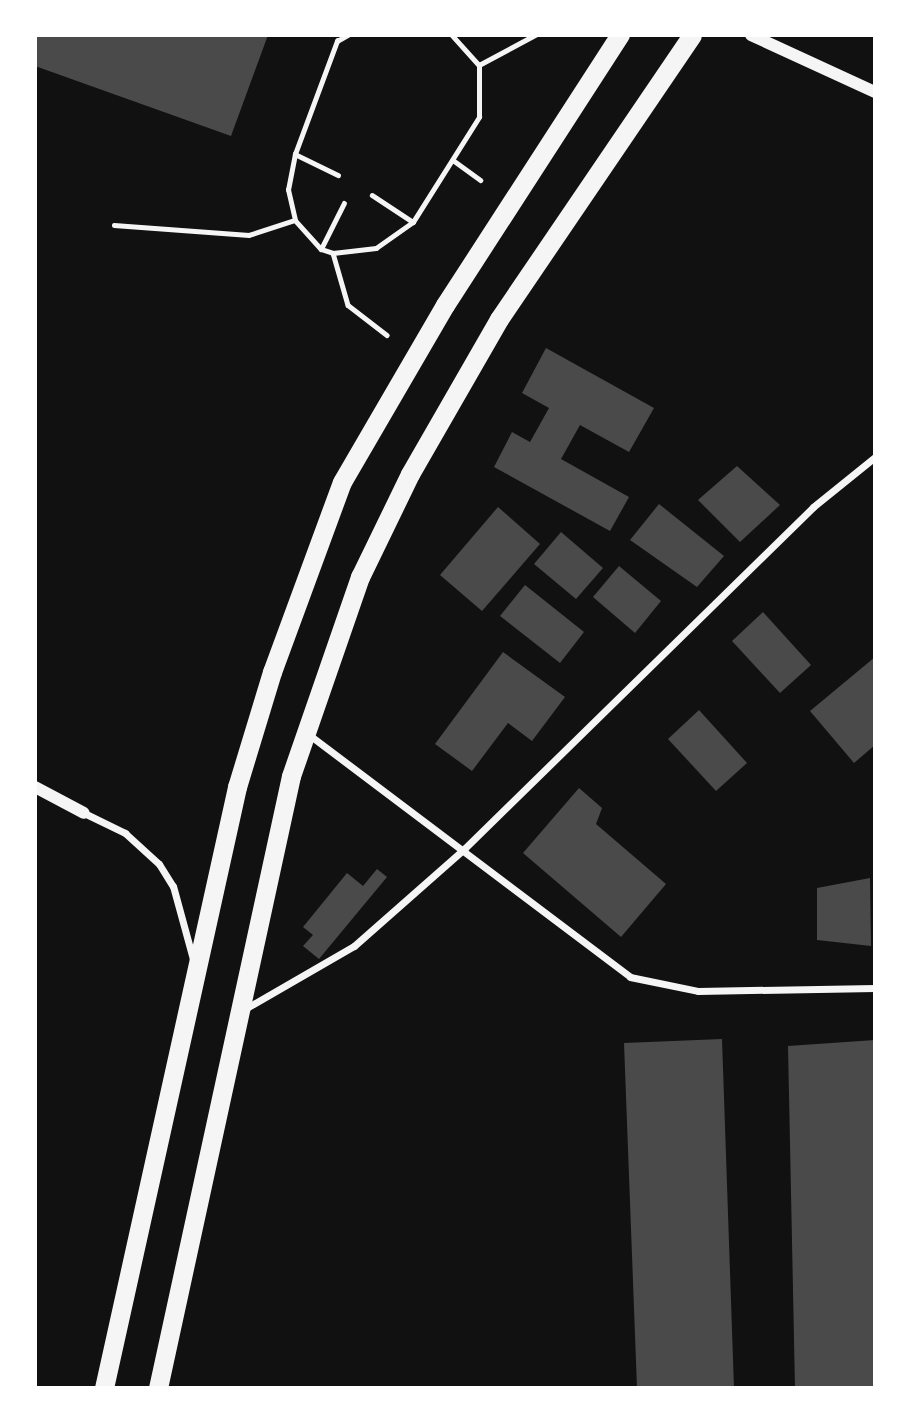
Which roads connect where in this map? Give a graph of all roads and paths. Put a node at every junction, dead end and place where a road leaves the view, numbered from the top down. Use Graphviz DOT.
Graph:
graph roads {
  1 [pos="348,35"];
  2 [pos="453,35"];
  3 [pos="535,35"];
  4 [pos="620,35"];
  5 [pos="692,35"];
  6 [pos="751,35"];
  7 [pos="479,65"];
  8 [pos="875,92"];
  9 [pos="295,154"];
  10 [pos="453,160"];
  11 [pos="338,175"];
  12 [pos="481,180"];
  13 [pos="372,195"];
  14 [pos="344,203"];
  15 [pos="295,220"];
  16 [pos="413,222"];
  17 [pos="114,225"];
  18 [pos="321,249"];
  19 [pos="332,253"];
  20 [pos="387,335"];
  21 [pos="875,457"];
  22 [pos="303,730"];
  23 [pos="35,787"];
  24 [pos="84,813"];
  25 [pos="465,848"];
  26 [pos="194,962"];
  27 [pos="875,988"];
  28 [pos="238,1013"];
  29 [pos="104,1388"];
  30 [pos="158,1388"];
  1 -- 9 [label="path"];
  2 -- 7 [label="path"];
  3 -- 7 [label="path"];
  4 -- 26 [label="highway"];
  5 -- 22 [label="highway"];
  6 -- 8 [label="street"];
  7 -- 10 [label="path"];
  9 -- 11 [label="path"];
  9 -- 15 [label="path"];
  10 -- 12 [label="path"];
  10 -- 16 [label="path"];
  13 -- 16 [label="path"];
  14 -- 18 [label="path"];
  15 -- 17 [label="path"];
  15 -- 18 [label="path"];
  16 -- 19 [label="path"];
  18 -- 19 [label="path"];
  19 -- 20 [label="path"];
  21 -- 25 [label="street"];
  22 -- 25 [label="street"];
  22 -- 28 [label="highway"];
  23 -- 24 [label="street"];
  24 -- 26 [label="street"];
  25 -- 27 [label="street"];
  25 -- 28 [label="street"];
  26 -- 29 [label="highway"];
  28 -- 30 [label="highway"];
}
